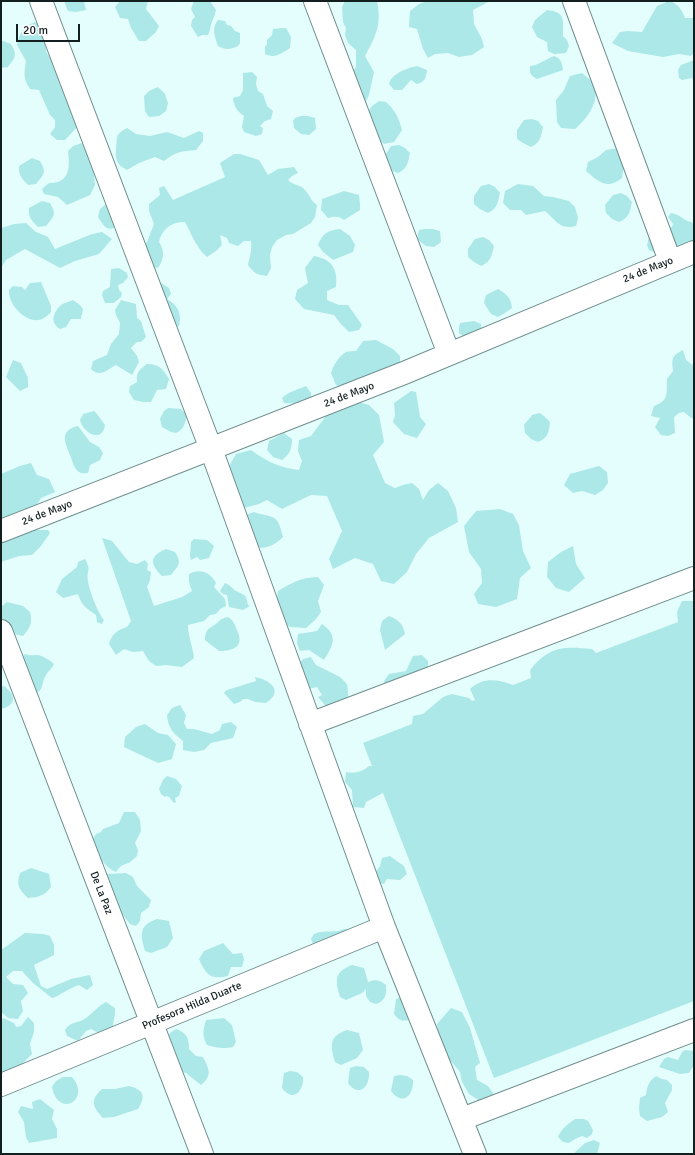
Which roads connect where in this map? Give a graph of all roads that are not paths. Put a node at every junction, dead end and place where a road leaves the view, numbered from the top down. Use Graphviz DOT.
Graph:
graph roads {
  1 [pos="41,1"];
  2 [pos="315,1"];
  3 [pos="574,1"];
  4 [pos="694,252"];
  5 [pos="670,261"];
  6 [pos="450,354"];
  7 [pos="211,449"];
  8 [pos="1,531"];
  9 [pos="694,578"];
  10 [pos="1,632"];
  11 [pos="310,724"];
  12 [pos="384,927"];
  13 [pos="151,1023"];
  14 [pos="694,1030"];
  15 [pos="1,1085"];
  16 [pos="462,1119"];
  17 [pos="202,1154"];
  18 [pos="475,1154"];
  1 -- 7 [label="street"];
  2 -- 6 [label="street"];
  3 -- 5 [label="street"];
  4 -- 5 [label="street, 24 de Mayo"];
  5 -- 6 [label="street, 24 de Mayo"];
  6 -- 7 [label="street, 24 de Mayo"];
  7 -- 8 [label="street, 24 de Mayo"];
  7 -- 11 [label="street"];
  9 -- 11 [label="street"];
  10 -- 13 [label="street, De La Paz"];
  11 -- 12 [label="street"];
  12 -- 13 [label="street, Profesora Hilda Duarte"];
  12 -- 16 [label="street"];
  13 -- 15 [label="street, Profesora Hilda Duarte"];
  13 -- 17 [label="street, De La Paz"];
  14 -- 16 [label="street"];
  16 -- 18 [label="street"];
}
